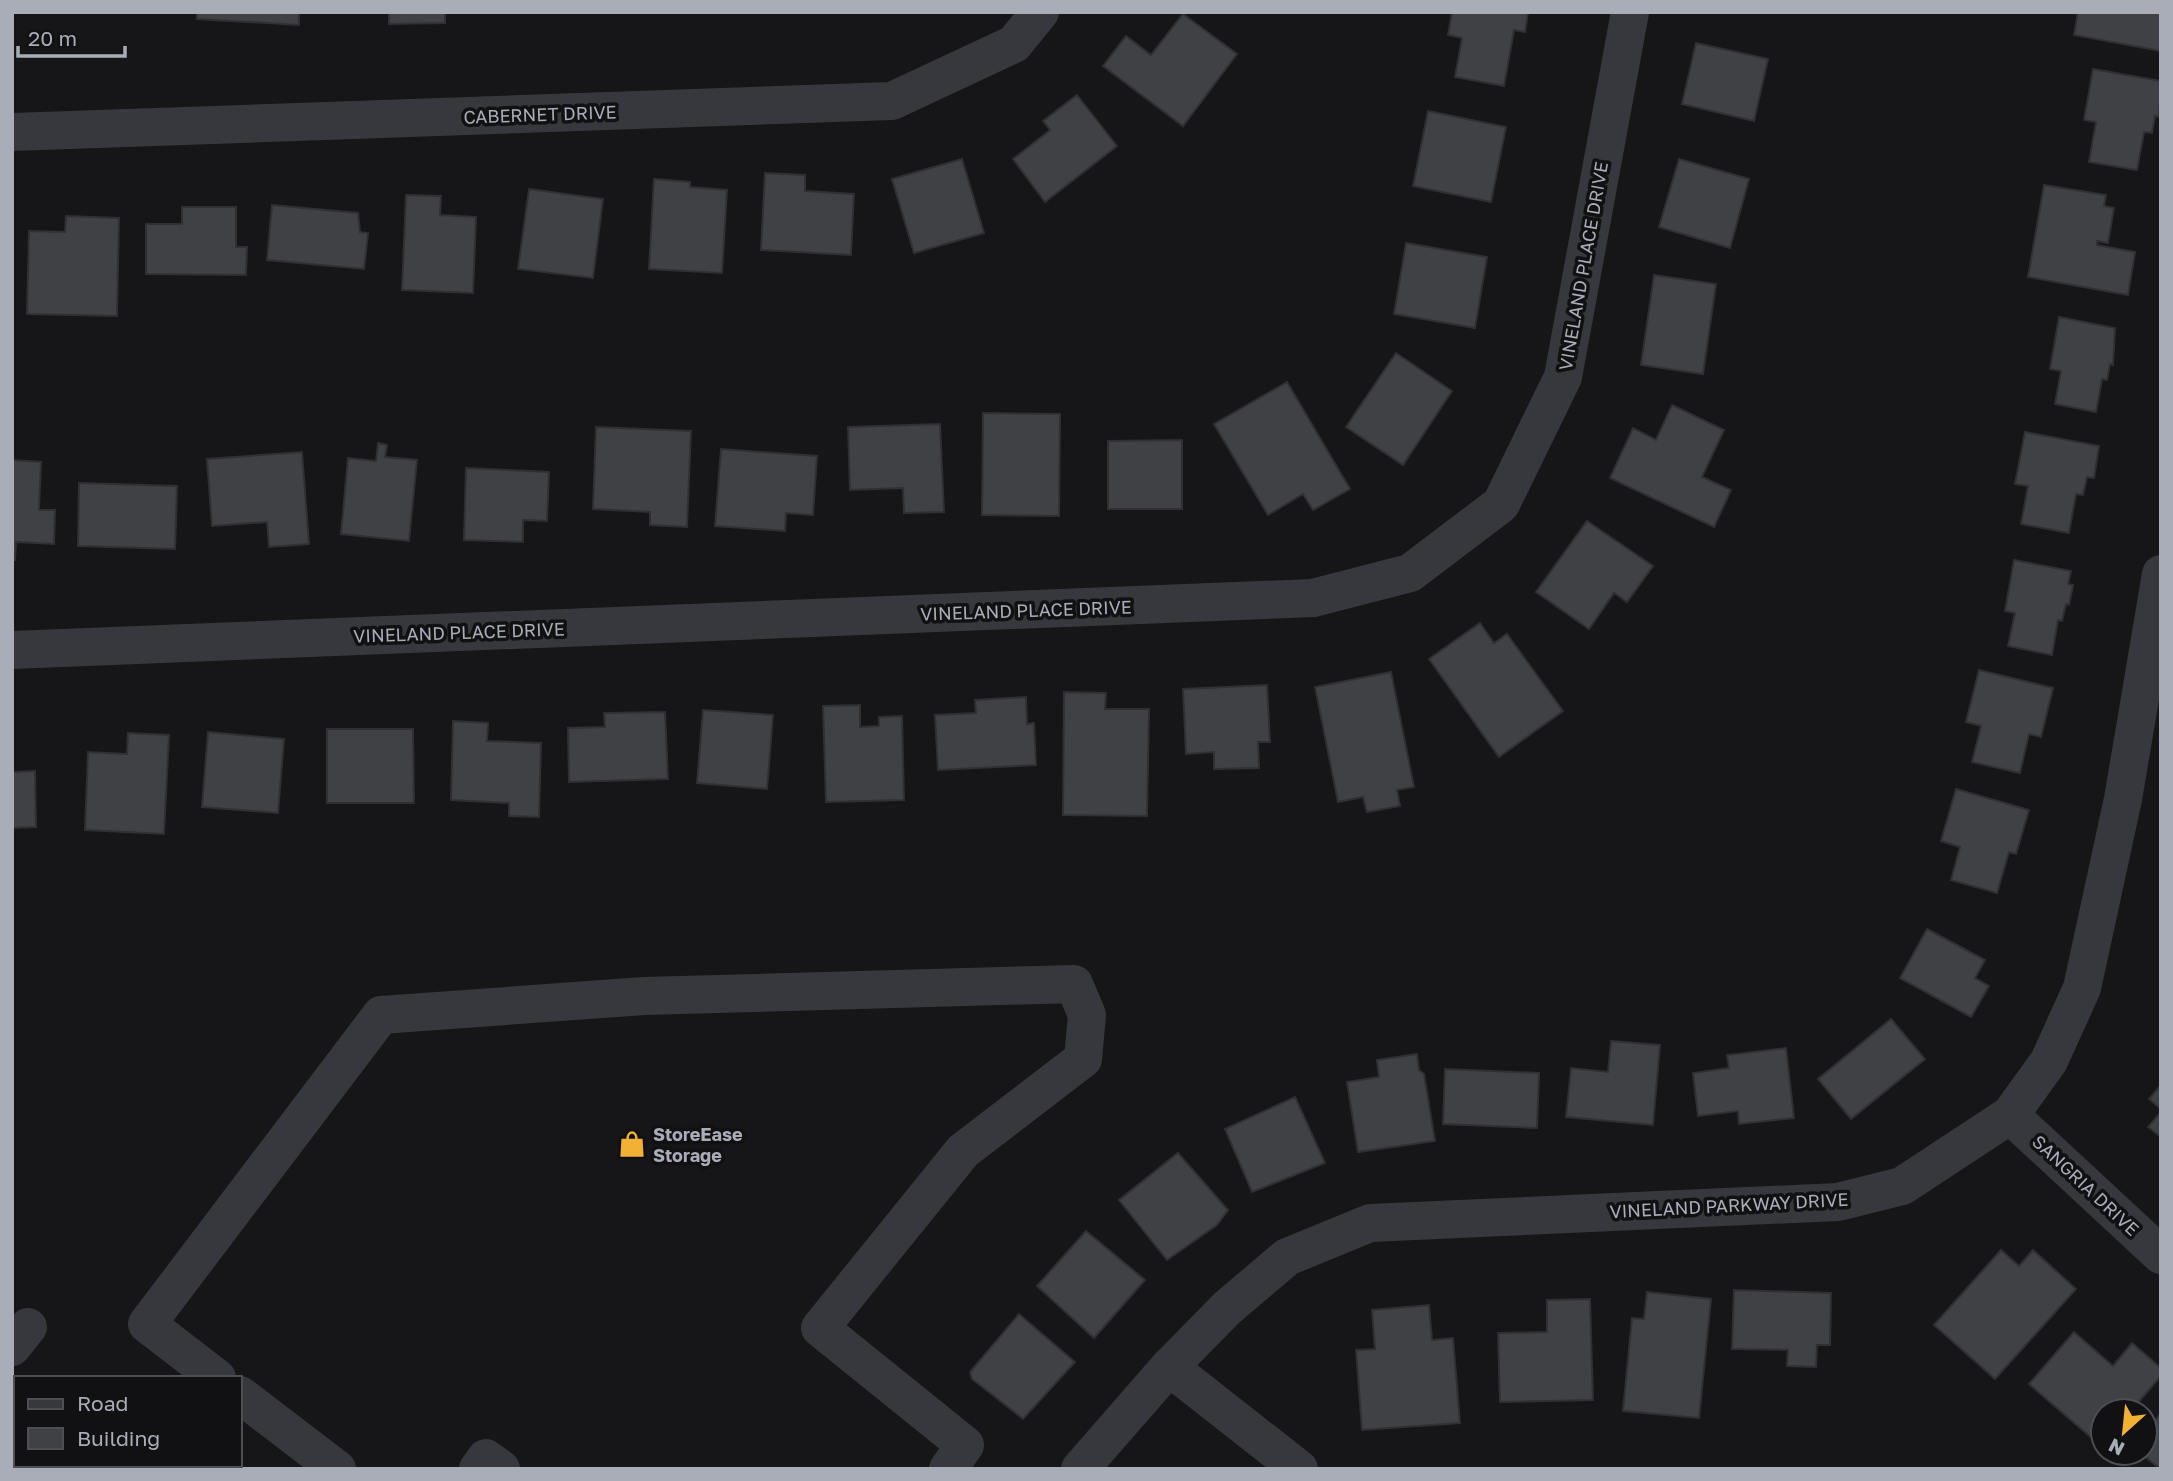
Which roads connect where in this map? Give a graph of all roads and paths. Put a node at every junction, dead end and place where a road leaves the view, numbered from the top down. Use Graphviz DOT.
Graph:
graph roads {
  1 [pos="1040,12"];
  2 [pos="1630,12"];
  3 [pos="12,132"];
  4 [pos="2161,574"];
  5 [pos="12,650"];
  6 [pos="2010,1115"];
  7 [pos="2161,1255"];
  8 [pos="1169,1367"];
  9 [pos="214,1376"];
  10 [pos="242,1397"];
  11 [pos="337,1469"];
  12 [pos="478,1469"];
  13 [pos="501,1469"];
  14 [pos="948,1469"];
  15 [pos="1080,1469"];
  16 [pos="1299,1469"];
  1 -- 3 [label="street, CABERNET DRIVE"];
  2 -- 5 [label="street, VINELAND PLACE DRIVE"];
  4 -- 6 [label="street, VINELAND PARKWAY DRIVE"];
  6 -- 7 [label="street, SANGRIA DRIVE"];
  6 -- 8 [label="street, VINELAND PARKWAY DRIVE"];
  8 -- 15 [label="street, VINELAND PARKWAY DRIVE"];
  8 -- 16 [label="street"];
  9 -- 14 [label="street"];
  10 -- 11 [label="street"];
  12 -- 13 [label="street"];
}
